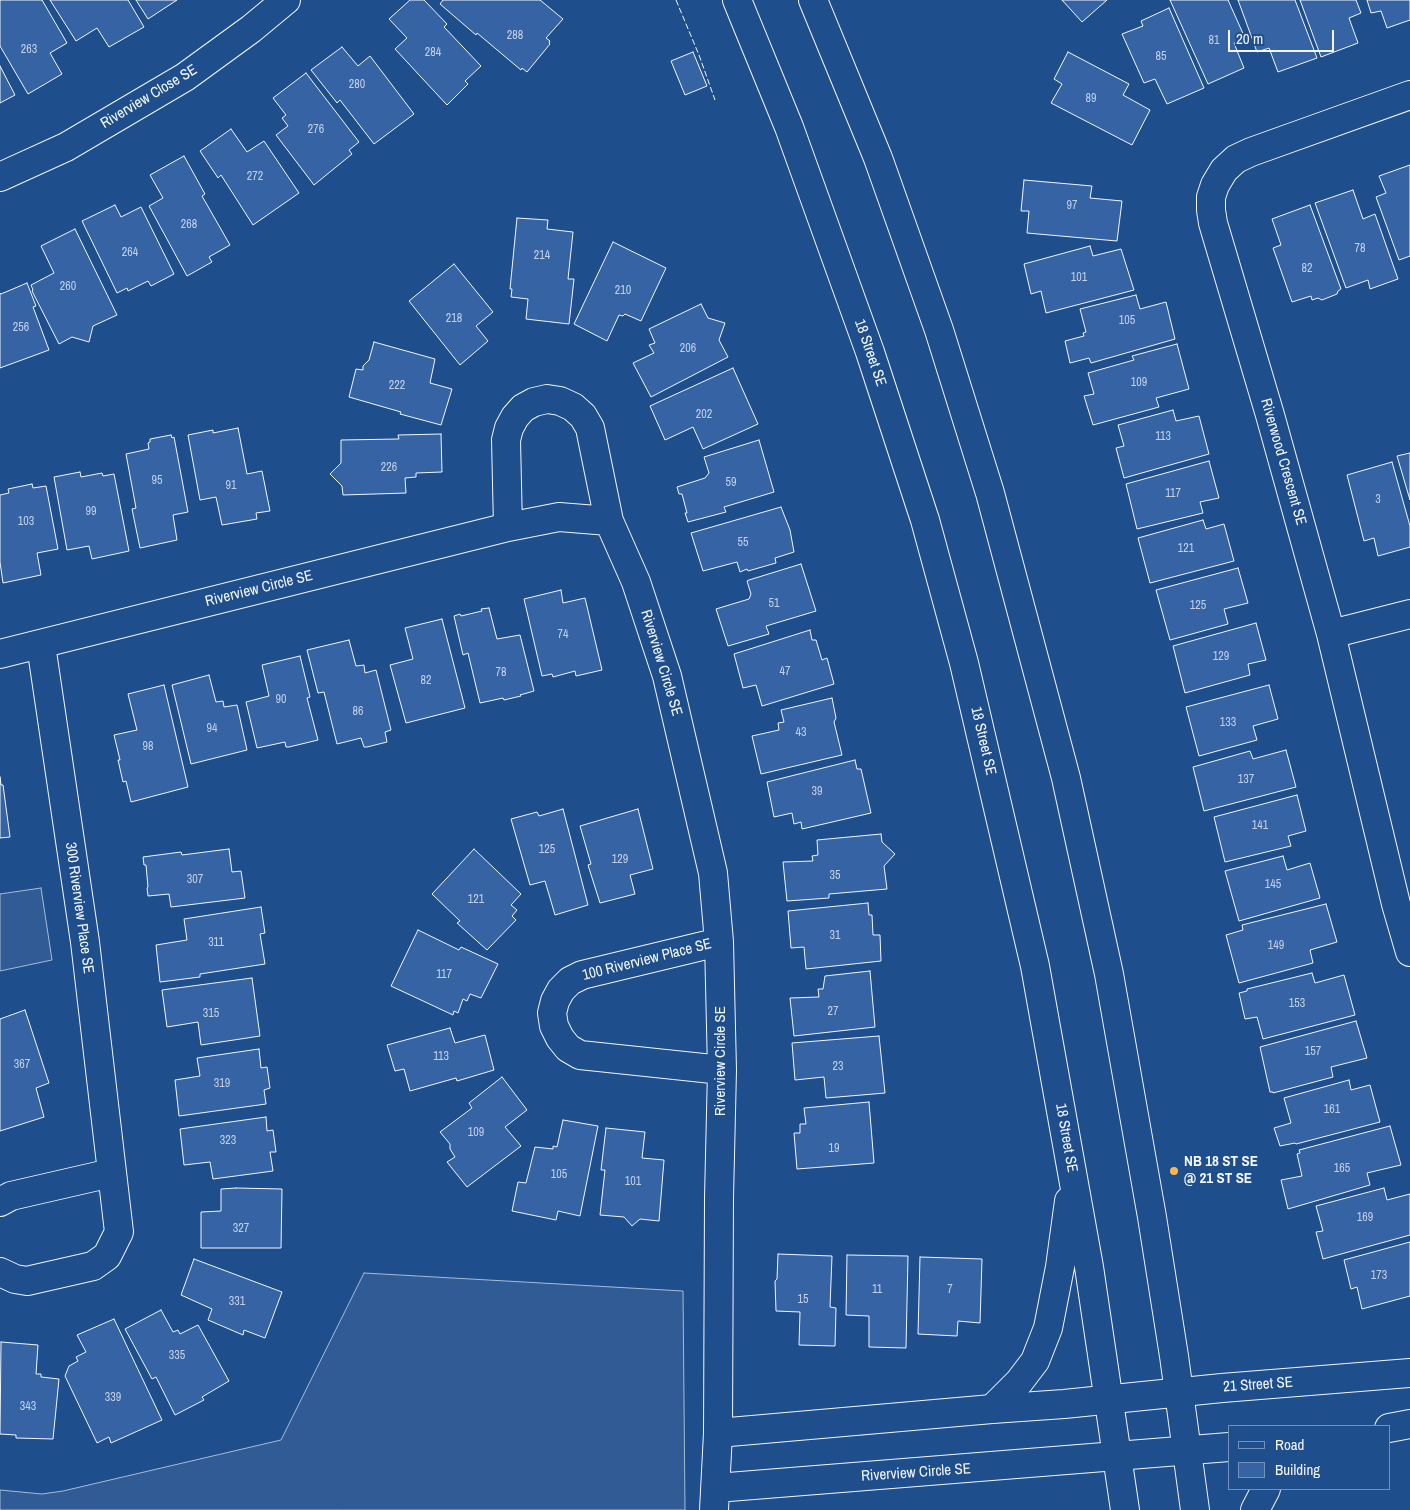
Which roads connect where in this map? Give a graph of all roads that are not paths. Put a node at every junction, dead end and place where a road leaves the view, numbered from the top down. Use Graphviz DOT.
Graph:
graph roads {
  1 [pos="286,0"];
  2 [pos="737,0"];
  3 [pos="813,0"];
  4 [pos="1410,96"];
  5 [pos="0,177"];
  6 [pos="610,521"];
  7 [pos="508,527"];
  8 [pos="1410,614"];
  9 [pos="1332,634"];
  10 [pos="41,644"];
  11 [pos="0,654"];
  12 [pos="718,942"];
  13 [pos="1410,952"];
  14 [pos="722,1070"];
  15 [pos="1072,1172"];
  16 [pos="111,1173"];
  17 [pos="0,1202"];
  18 [pos="0,1272"];
  19 [pos="1410,1373"];
  20 [pos="1178,1392"];
  21 [pos="1107,1399"];
  22 [pos="992,1409"];
  23 [pos="1410,1424"];
  24 [pos="1390,1428"];
  25 [pos="718,1433"];
  26 [pos="1228,1448"];
  27 [pos="1186,1450"];
  28 [pos="1116,1458"];
  29 [pos="1265,1490"];
  30 [pos="715,1499"];
  31 [pos="1124,1510"];
  32 [pos="1195,1510"];
  33 [pos="1255,1510"];
  1 -- 5 [label="street, Riverview Close SE"];
  2 -- 15 [label="street, 18 Street SE"];
  3 -- 20 [label="street"];
  4 -- 9 [label="street, Riverwood Crescent SE"];
  6 -- 7 [label="street, Riverview Circle SE"];
  6 -- 7 [label="street"];
  6 -- 12 [label="street, Riverview Circle SE"];
  7 -- 10 [label="street, Riverview Circle SE"];
  8 -- 9 [label="street"];
  9 -- 13 [label="street, Riverwood Crescent SE"];
  10 -- 11 [label="street, Riverview Circle SE"];
  10 -- 16 [label="street, 300 Riverview Place SE"];
  12 -- 14 [label="street, Riverview Circle SE"];
  12 -- 14 [label="street, 100 Riverview Place SE"];
  14 -- 25 [label="street, Riverview Circle SE"];
  15 -- 21 [label="street, 18 Street SE"];
  15 -- 22 [label="street"];
  16 -- 17 [label="street"];
  16 -- 18 [label="street, 300 Riverview Place SE"];
  19 -- 20 [label="street, 21 Street SE"];
  20 -- 21 [label="street, 21 Street SE"];
  20 -- 27 [label="street"];
  21 -- 22 [label="street"];
  21 -- 28 [label="street, 18 Street SE"];
  22 -- 25 [label="street"];
  23 -- 24 [label="street"];
  25 -- 30 [label="street, Riverview Circle SE"];
  26 -- 27 [label="street"];
  27 -- 28 [label="street"];
  27 -- 32 [label="street"];
  28 -- 30 [label="street, Riverview Circle SE"];
  28 -- 31 [label="street, 18 Street SE"];
  29 -- 33 [label="street"];
}
